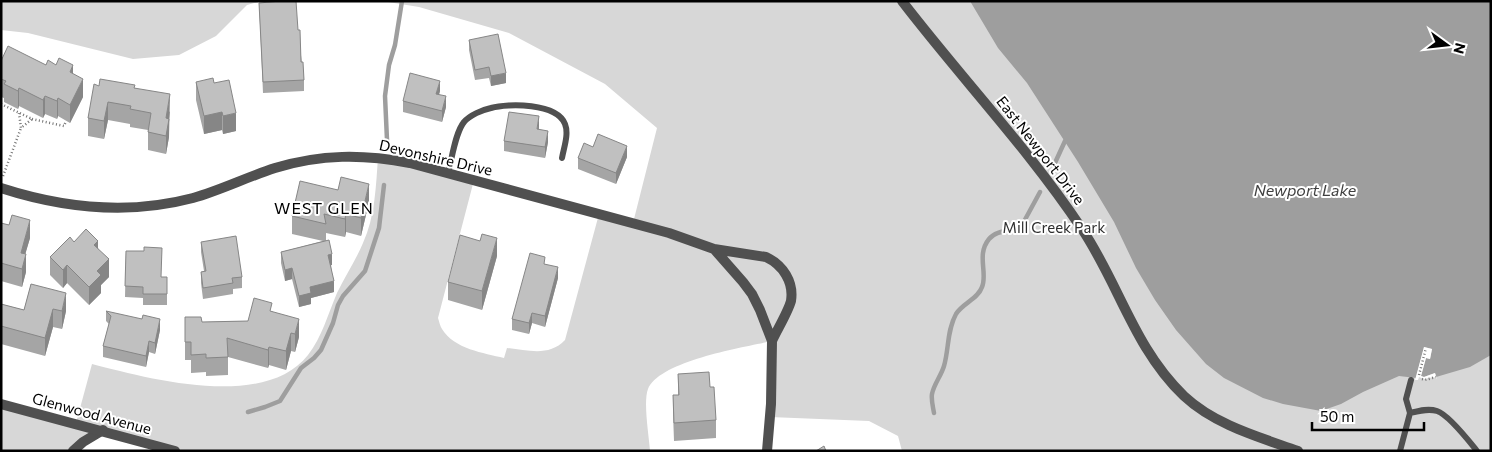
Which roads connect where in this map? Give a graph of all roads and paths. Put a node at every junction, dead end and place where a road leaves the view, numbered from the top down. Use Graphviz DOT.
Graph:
graph roads {
  1 [pos="902,1"];
  2 [pos="1,104"];
  3 [pos="19,113"];
  4 [pos="32,119"];
  5 [pos="66,120"];
  6 [pos="21,128"];
  7 [pos="562,158"];
  8 [pos="1,168"];
  9 [pos="5,169"];
  10 [pos="448,173"];
  11 [pos="1,182"];
  12 [pos="1,188"];
  13 [pos="714,249"];
  14 [pos="772,341"];
  15 [pos="1436,376"];
  16 [pos="1415,379"];
  17 [pos="1,404"];
  18 [pos="1410,413"];
  19 [pos="103,430"];
  20 [pos="73,451"];
  21 [pos="175,451"];
  22 [pos="767,451"];
  23 [pos="1298,451"];
  24 [pos="1400,451"];
  25 [pos="1477,451"];
  1 -- 23 [label="street, East Newport Drive"];
  2 -- 3 [label="path"];
  3 -- 4 [label="path"];
  3 -- 6 [label="path"];
  4 -- 5 [label="path"];
  4 -- 6 [label="path"];
  6 -- 9 [label="path"];
  7 -- 10 [label="lane"];
  8 -- 9 [label="path"];
  9 -- 11 [label="path"];
  10 -- 12 [label="street, Devonshire Drive"];
  10 -- 13 [label="street, Devonshire Drive"];
  13 -- 14 [label="street, Devonshire Drive"];
  13 -- 14 [label="street, Devonshire Drive"];
  14 -- 22 [label="street, Devonshire Drive"];
  15 -- 16 [label="path"];
  16 -- 18 [label="lane"];
  17 -- 19 [label="street, Glenwood Avenue"];
  18 -- 24 [label="lane"];
  18 -- 25 [label="lane"];
  19 -- 20 [label="street"];
  19 -- 21 [label="street, Glenwood Avenue"];
}
